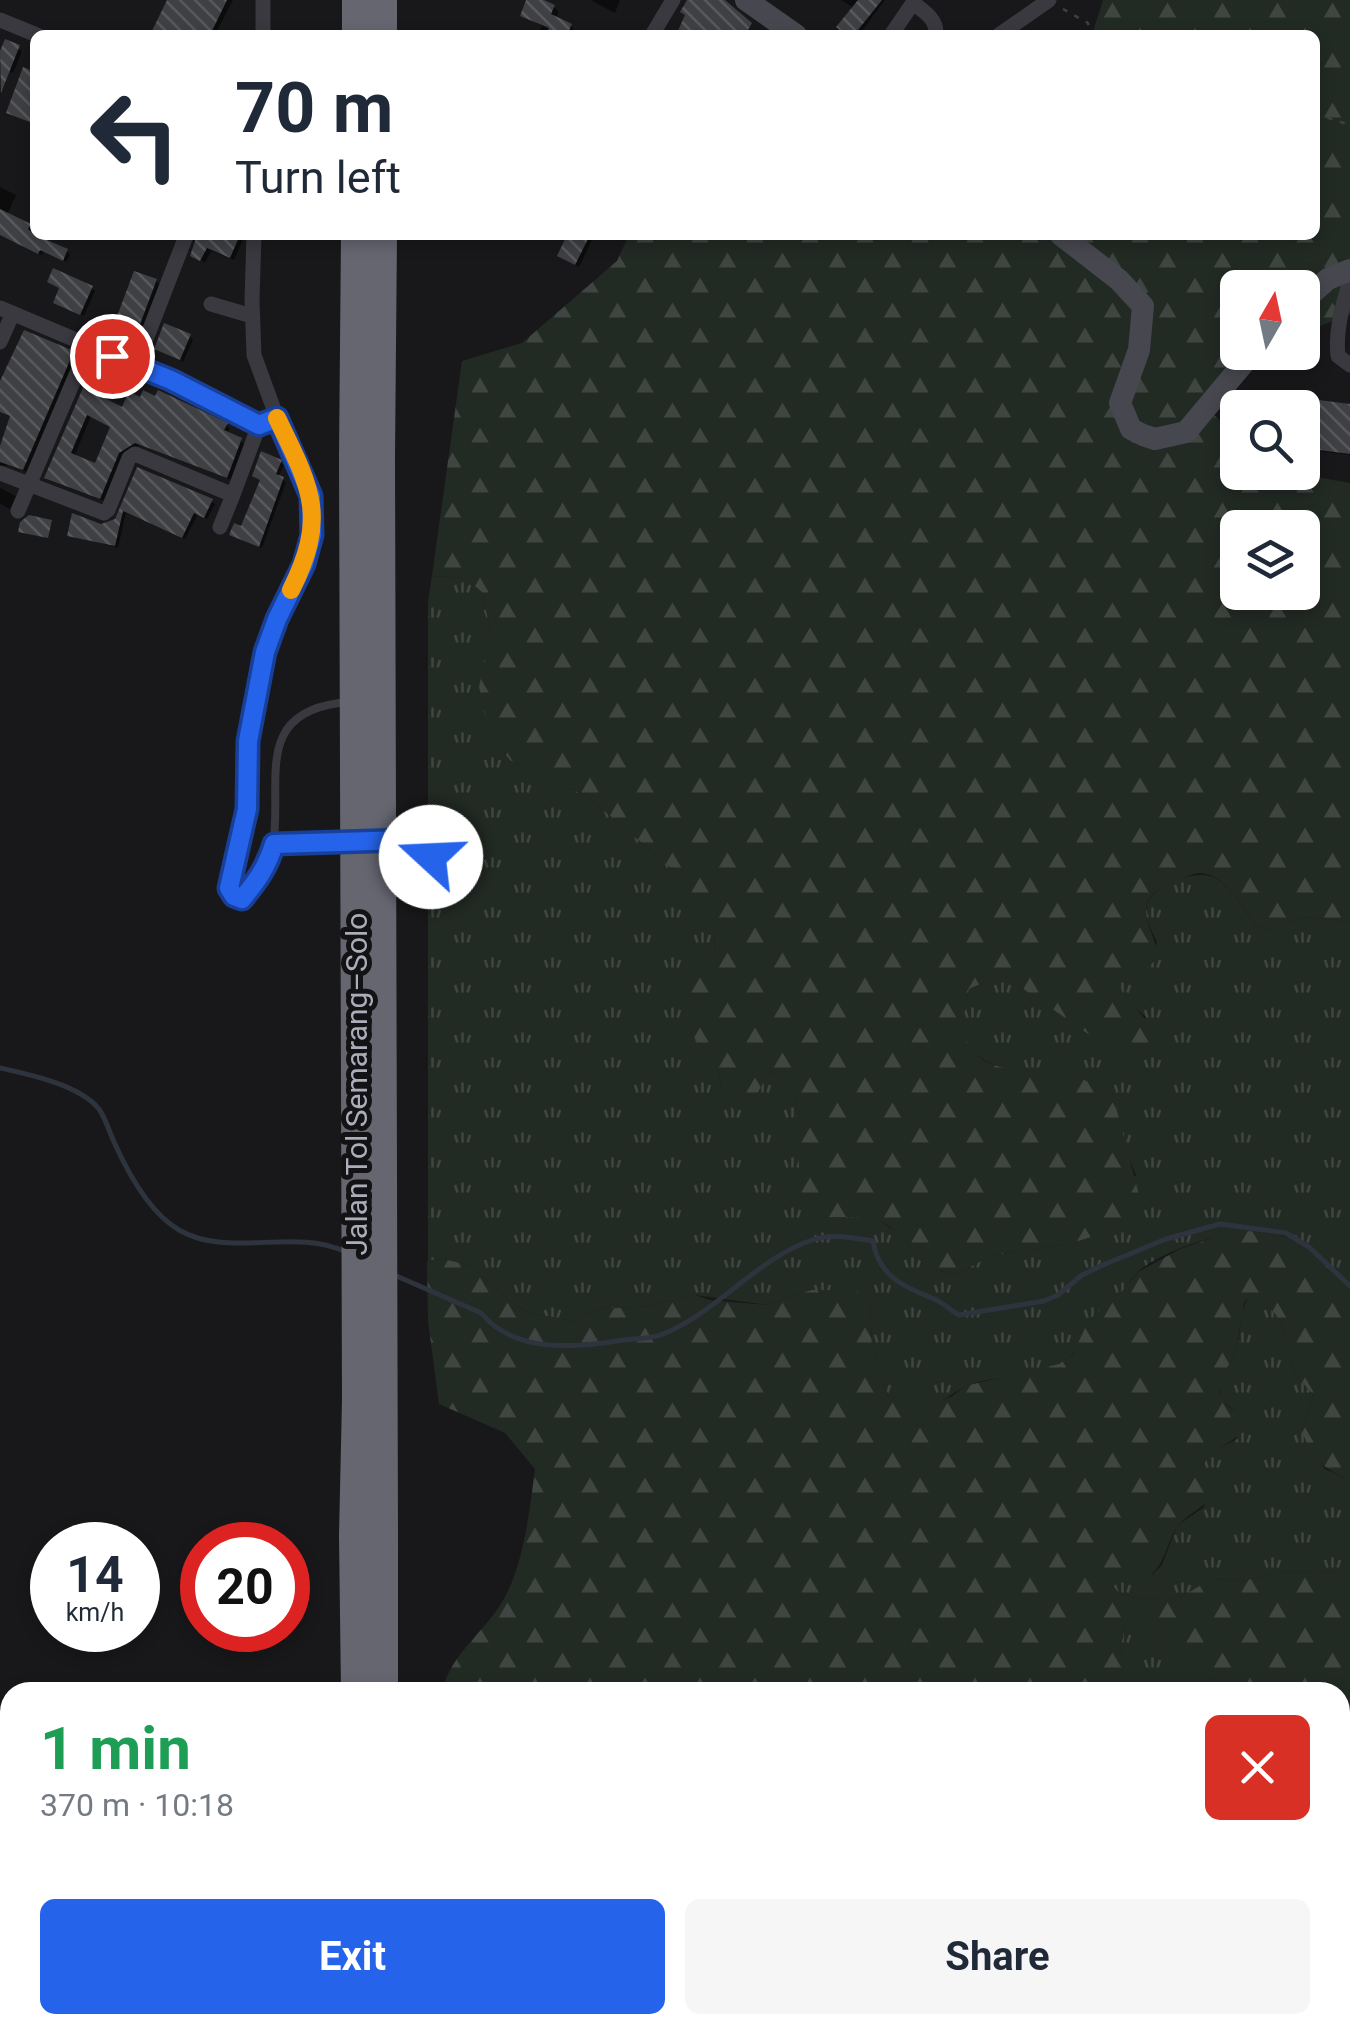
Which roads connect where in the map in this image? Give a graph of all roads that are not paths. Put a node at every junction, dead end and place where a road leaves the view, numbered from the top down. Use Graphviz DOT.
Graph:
graph roads {
  1 [pos="263,0"];
  2 [pos="357,0"];
  3 [pos="382,0"];
  4 [pos="673,0"];
  5 [pos="914,1"];
  6 [pos="755,2"];
  7 [pos="1045,3"];
  8 [pos="0,20"];
  9 [pos="263,30"];
  10 [pos="357,30"];
  11 [pos="382,30"];
  12 [pos="655,30"];
  13 [pos="790,30"];
  14 [pos="895,30"];
  15 [pos="936,30"];
  16 [pos="1006,30"];
  17 [pos="30,32"];
  18 [pos="184,240"];
  19 [pos="254,240"];
  20 [pos="356,240"];
  21 [pos="382,240"];
  22 [pos="1067,240"];
  23 [pos="1350,270"];
  24 [pos="1350,280"];
  25 [pos="1320,286"];
  26 [pos="211,304"];
  27 [pos="6,310"];
  28 [pos="252,316"];
  29 [pos="0,342"];
  30 [pos="88,347"];
  31 [pos="136,365"];
  32 [pos="1350,365"];
  33 [pos="1238,370"];
  34 [pos="277,418"];
  35 [pos="259,425"];
  36 [pos="367,456"];
  37 [pos="0,473"];
  38 [pos="30,485"];
  39 [pos="233,495"];
  40 [pos="18,511"];
  41 [pos="220,527"];
  42 [pos="339,703"];
  43 [pos="274,844"];
  44 [pos="431,857"];
  45 [pos="368,1536"];
  46 [pos="357,1682"];
  47 [pos="382,1682"];
  1 -- 9 [label="street"];
  2 -- 10 [label="highway"];
  3 -- 11 [label="highway"];
  4 -- 12 [label="street"];
  5 -- 14 [label="street"];
  5 -- 15 [label="street"];
  6 -- 13 [label="street"];
  7 -- 16 [label="street"];
  8 -- 17 [label="street"];
  18 -- 31 [label="street"];
  19 -- 28 [label="street"];
  20 -- 36 [label="highway, Jalan Tol Semarang–Solo"];
  21 -- 36 [label="highway, Jalan Tol Semarang–Solo"];
  22 -- 33 [label="street"];
  23 -- 25 [label="street"];
  24 -- 32 [label="street"];
  26 -- 28 [label="street"];
  27 -- 29 [label="street"];
  27 -- 30 [label="street"];
  28 -- 34 [label="street"];
  30 -- 31 [label="street"];
  30 -- 38 [label="street"];
  31 -- 35 [label="street"];
  34 -- 35 [label="street"];
  34 -- 43 [label="lane"];
  35 -- 39 [label="street"];
  36 -- 45 [label="highway, Jalan Tol Semarang–Solo, bridge"];
  37 -- 38 [label="street"];
  38 -- 39 [label="street"];
  38 -- 40 [label="street"];
  39 -- 41 [label="street"];
  42 -- 43 [label="lane"];
  43 -- 44 [label="lane"];
  45 -- 46 [label="highway, Jalan Tol Semarang–Solo"];
  45 -- 47 [label="highway, Jalan Tol Semarang–Solo"];
}
